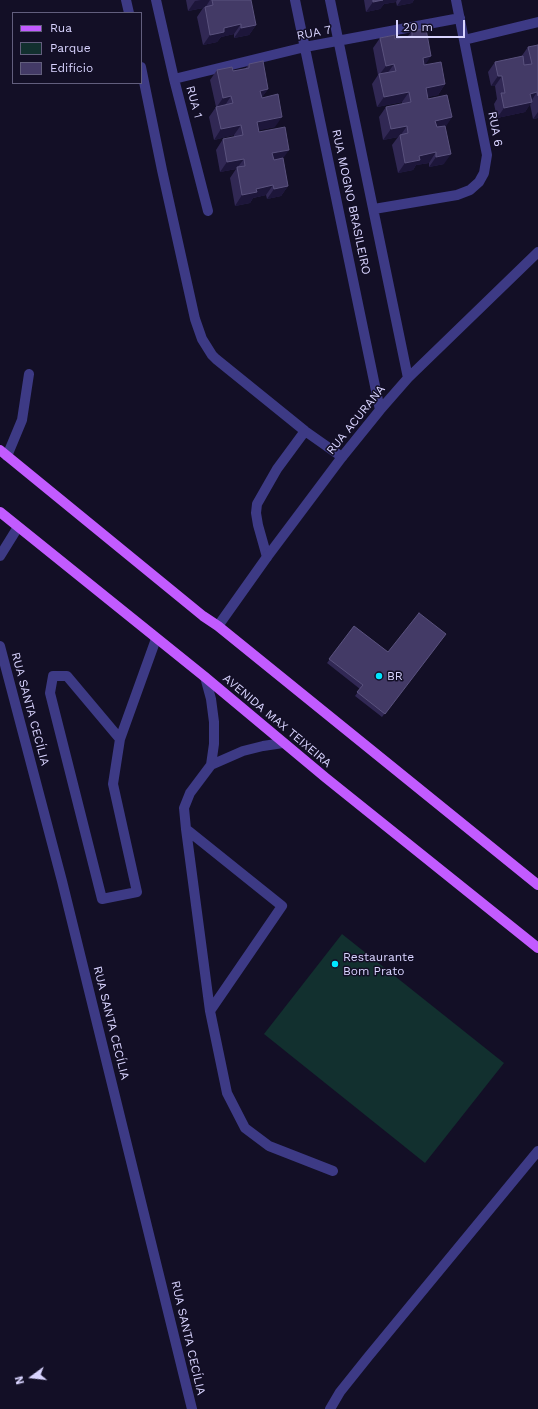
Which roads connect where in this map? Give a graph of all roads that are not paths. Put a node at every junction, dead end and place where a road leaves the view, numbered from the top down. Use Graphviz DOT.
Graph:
graph roads {
  1 [pos="126,0"];
  2 [pos="156,0"];
  3 [pos="295,0"];
  4 [pos="330,0"];
  5 [pos="456,0"];
  6 [pos="129,12"];
  7 [pos="460,18"];
  8 [pos="538,22"];
  9 [pos="464,40"];
  10 [pos="338,41"];
  11 [pos="305,47"];
  12 [pos="142,72"];
  13 [pos="174,79"];
  14 [pos="374,209"];
  15 [pos="208,211"];
  16 [pos="538,252"];
  17 [pos="29,374"];
  18 [pos="408,378"];
  19 [pos="380,410"];
  20 [pos="305,431"];
  21 [pos="4,453"];
  22 [pos="342,457"];
  23 [pos="0,512"];
  24 [pos="18,526"];
  25 [pos="0,556"];
  26 [pos="267,557"];
  27 [pos="218,626"];
  28 [pos="156,639"];
  29 [pos="0,646"];
  30 [pos="205,677"];
  31 [pos="120,739"];
  32 [pos="283,743"];
  33 [pos="211,765"];
  34 [pos="186,829"];
  35 [pos="538,885"];
  36 [pos="538,948"];
  37 [pos="210,1011"];
  38 [pos="538,1151"];
  39 [pos="333,1171"];
  40 [pos="192,1409"];
  41 [pos="330,1409"];
  1 -- 6 [label="street"];
  2 -- 13 [label="street, RUA 1"];
  3 -- 11 [label="street, RUA MOGNO BRASILEIRO"];
  4 -- 10 [label="street, RUA MOGNO BRASILEIRO"];
  5 -- 7 [label="street, RUA 6"];
  7 -- 9 [label="street, RUA 6"];
  7 -- 10 [label="street, RUA 7"];
  8 -- 9 [label="street"];
  9 -- 14 [label="street, RUA 6"];
  10 -- 11 [label="street, RUA 7"];
  10 -- 14 [label="street, RUA MOGNO BRASILEIRO"];
  11 -- 13 [label="street, RUA 7"];
  11 -- 19 [label="street, RUA MOGNO BRASILEIRO"];
  12 -- 20 [label="street"];
  13 -- 15 [label="street, RUA 1"];
  14 -- 18 [label="street, RUA MOGNO BRASILEIRO"];
  16 -- 18 [label="street, RUA ACURANA"];
  17 -- 21 [label="street"];
  18 -- 19 [label="street, RUA ACURANA"];
  19 -- 22 [label="street, RUA ACURANA"];
  20 -- 22 [label="street"];
  20 -- 26 [label="street"];
  21 -- 27 [label="main road"];
  22 -- 26 [label="street, RUA ACURANA"];
  23 -- 24 [label="main road, AVENIDA MAX TEIXEIRA"];
  24 -- 25 [label="street"];
  24 -- 28 [label="main road, AVENIDA MAX TEIXEIRA"];
  26 -- 27 [label="street, RUA ACURANA"];
  27 -- 35 [label="main road"];
  28 -- 30 [label="main road, AVENIDA MAX TEIXEIRA"];
  28 -- 31 [label="street"];
  29 -- 40 [label="street, RUA SANTA CECÍLIA"];
  30 -- 32 [label="main road, AVENIDA MAX TEIXEIRA"];
  30 -- 33 [label="street"];
  31 -- 31 [label="street"];
  32 -- 33 [label="street"];
  32 -- 36 [label="main road, AVENIDA MAX TEIXEIRA"];
  33 -- 34 [label="street"];
  34 -- 37 [label="street"];
  34 -- 37 [label="street"];
  37 -- 39 [label="street"];
  38 -- 41 [label="street"];
}
